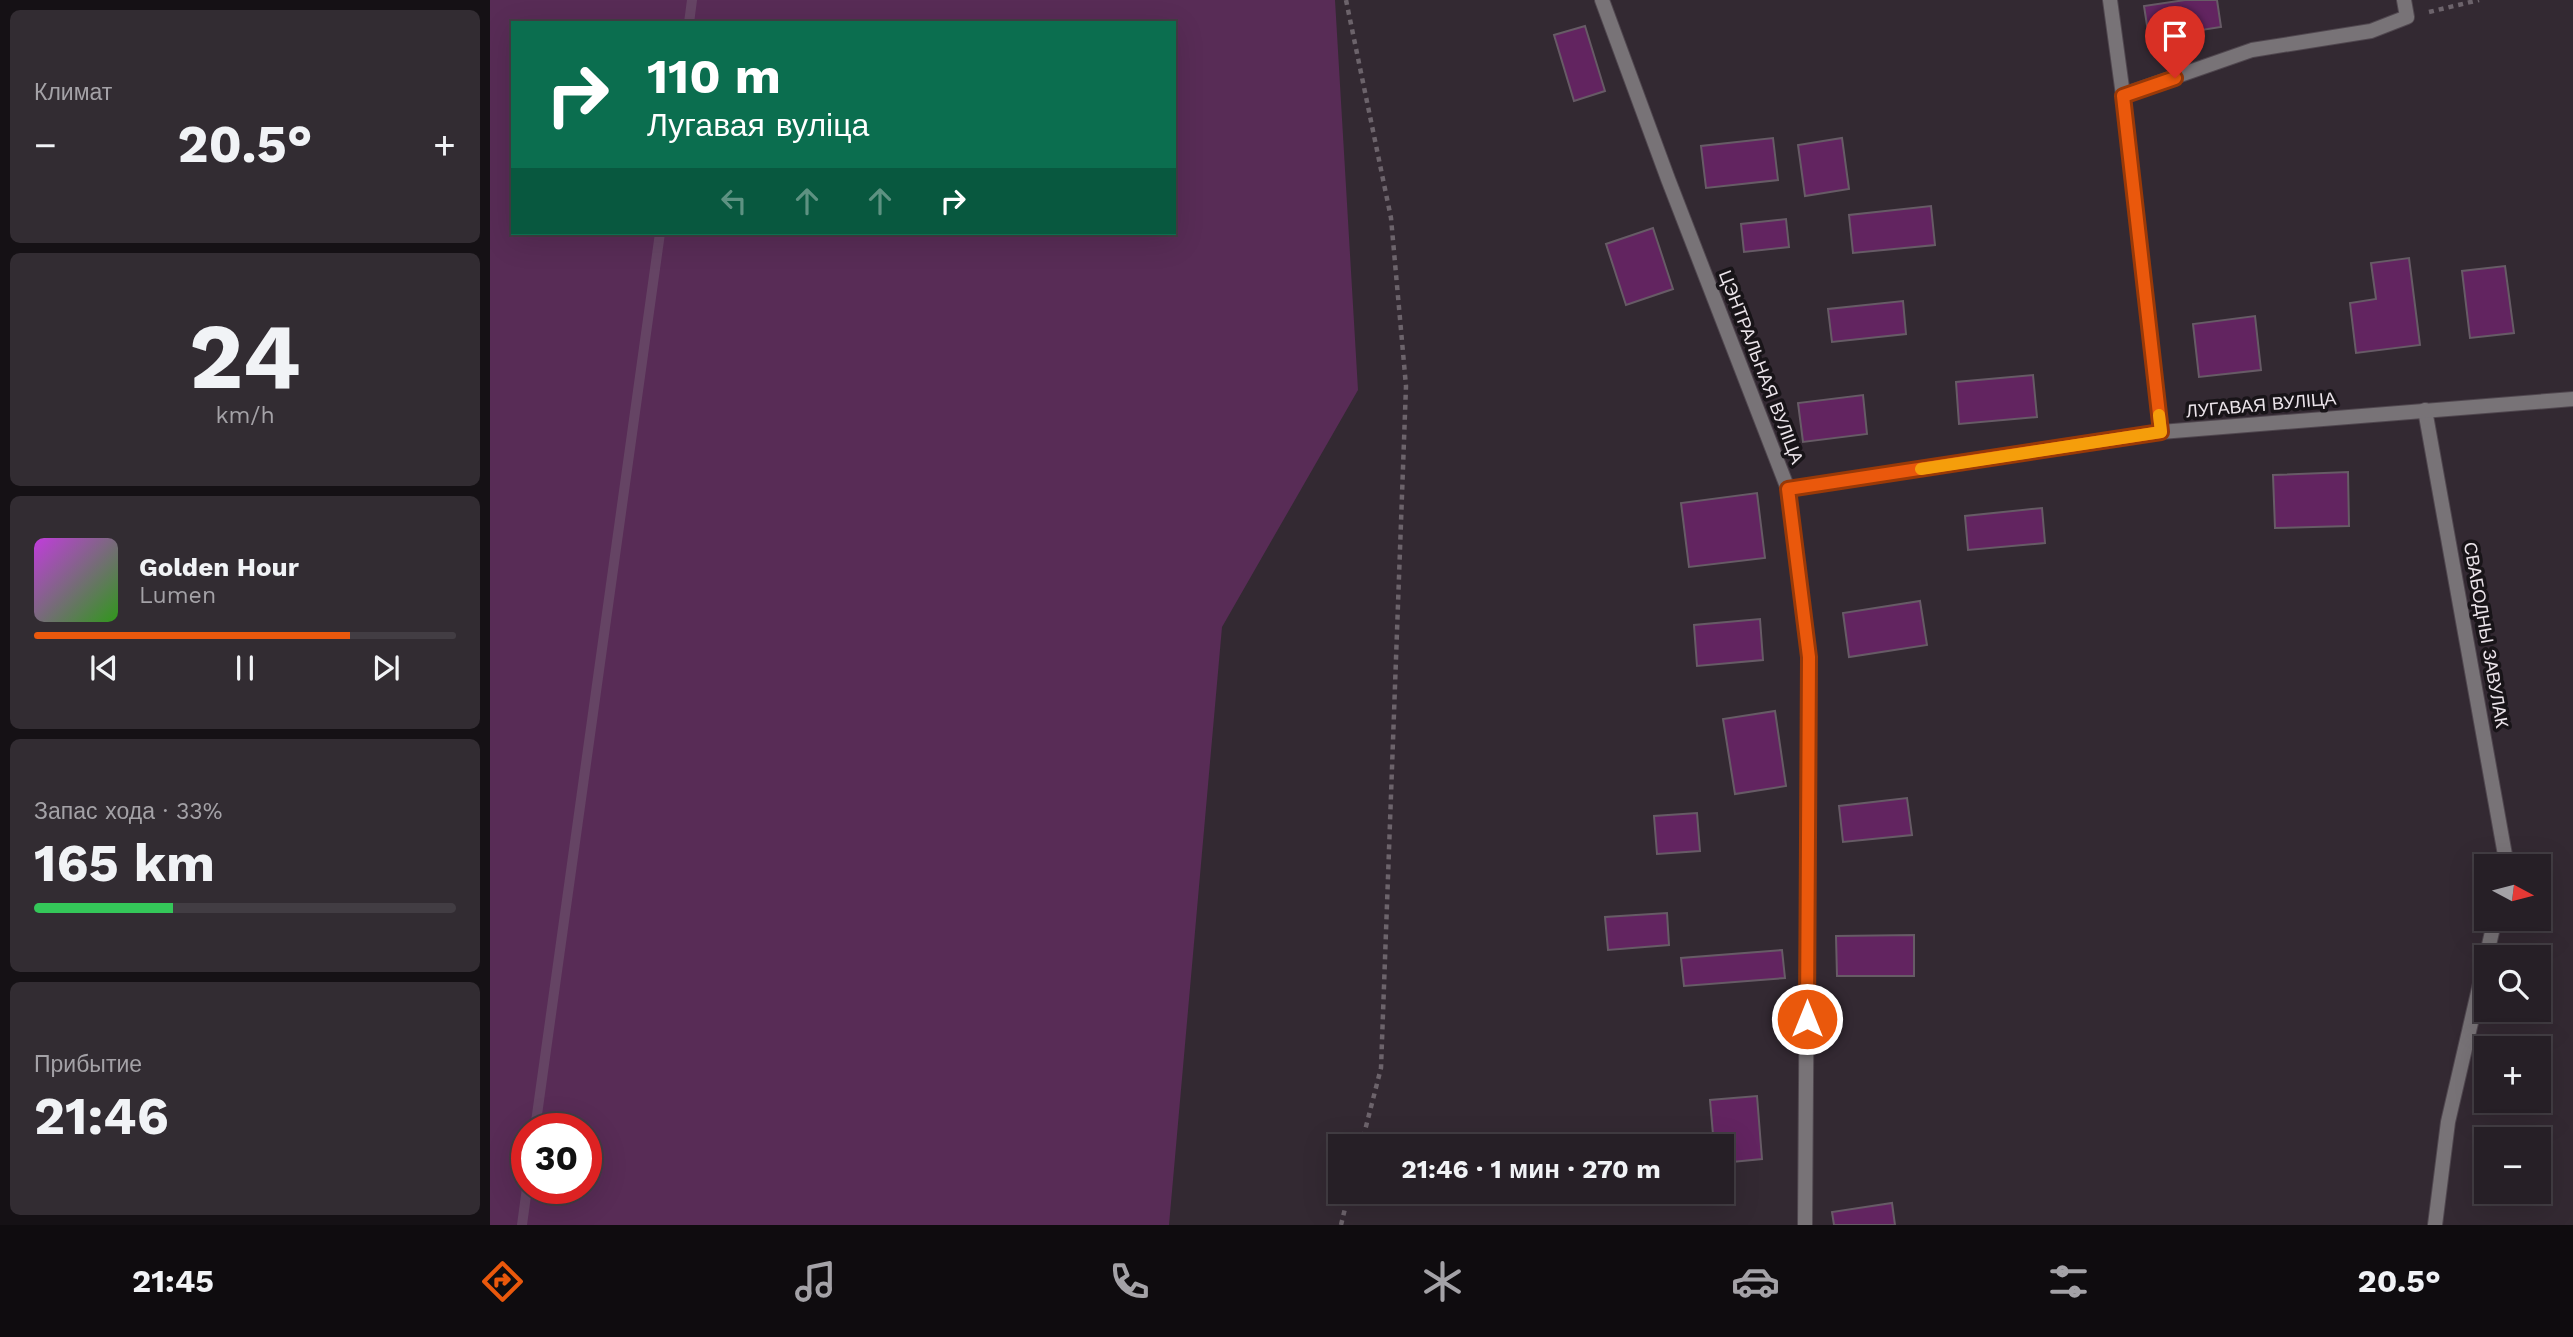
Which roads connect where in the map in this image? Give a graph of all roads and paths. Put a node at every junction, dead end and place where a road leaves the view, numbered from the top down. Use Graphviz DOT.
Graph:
graph roads {
  1 [pos="1346,0"];
  2 [pos="1602,0"];
  3 [pos="2110,0"];
  4 [pos="2404,0"];
  5 [pos="2479,0"];
  6 [pos="2407,17"];
  7 [pos="2123,96"];
  8 [pos="2573,399"];
  9 [pos="2425,410"];
  10 [pos="2161,432"];
  11 [pos="1788,489"];
  12 [pos="2505,854"];
  13 [pos="2492,931"];
  14 [pos="1364,1134"];
  15 [pos="1346,1204"];
  16 [pos="1341,1225"];
  17 [pos="1805,1225"];
  18 [pos="2435,1225"];
  1 -- 14 [label="path"];
  2 -- 11 [label="street, ЦЭНТРАЛЬНАЯ ВУЛІЦА"];
  3 -- 7 [label="street"];
  4 -- 6 [label="street"];
  5 -- 6 [label="path"];
  6 -- 7 [label="street"];
  7 -- 10 [label="street"];
  8 -- 9 [label="street, ЛУГАВАЯ ВУЛІЦА"];
  9 -- 10 [label="street, ЛУГАВАЯ ВУЛІЦА"];
  9 -- 12 [label="street, СВАБОДНЫ ЗАВУЛАК"];
  10 -- 11 [label="street, ЛУГАВАЯ ВУЛІЦА"];
  11 -- 17 [label="street, ЦЭНТРАЛЬНАЯ ВУЛІЦА"];
  13 -- 18 [label="street"];
  15 -- 16 [label="path"];
}
